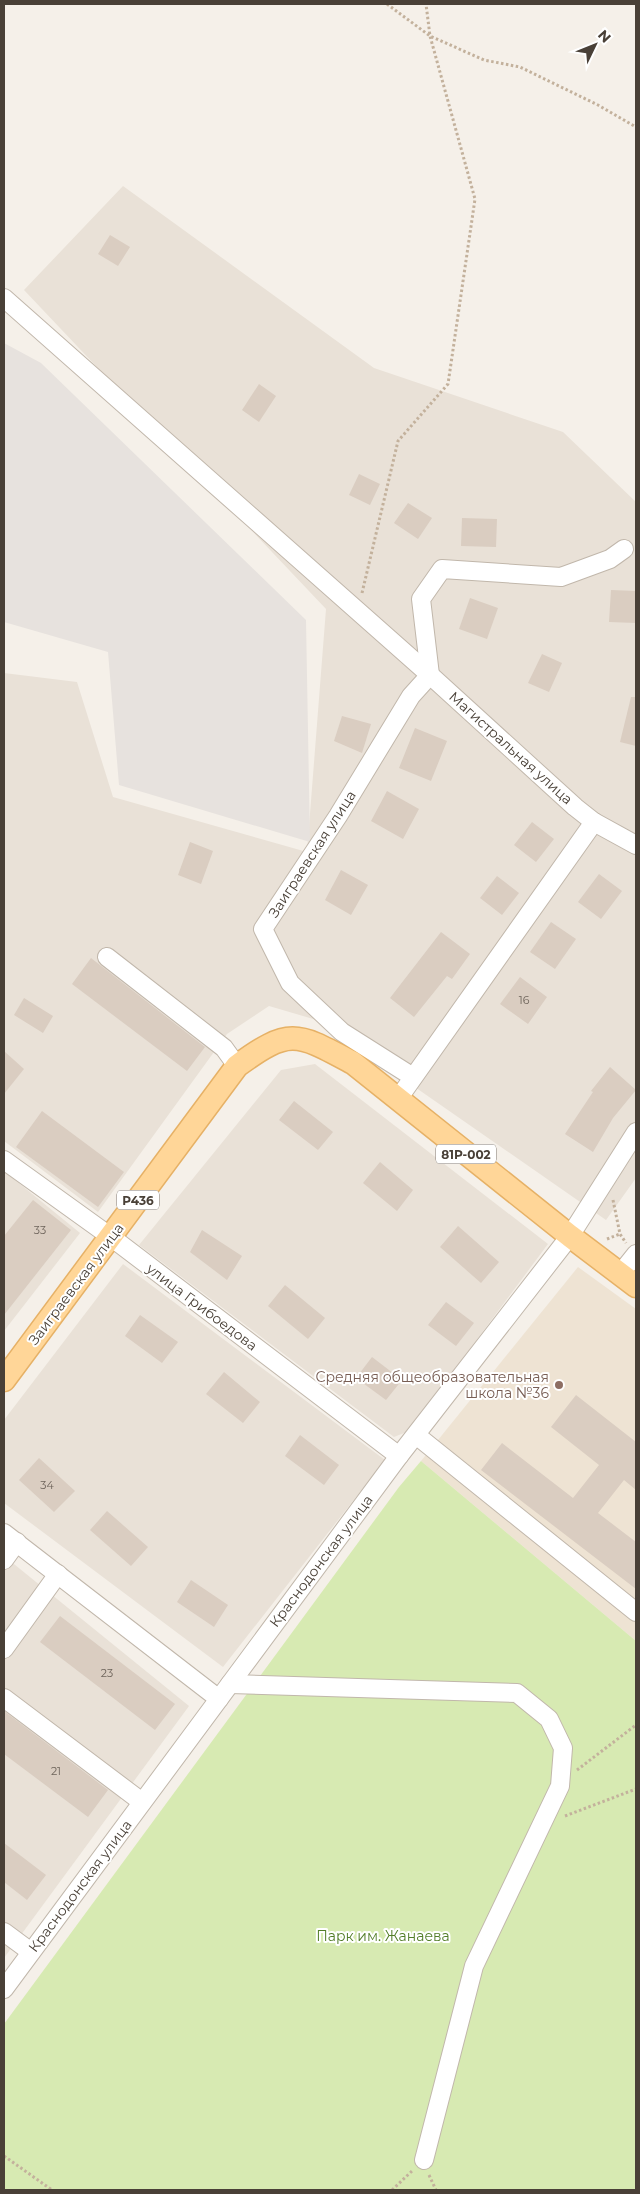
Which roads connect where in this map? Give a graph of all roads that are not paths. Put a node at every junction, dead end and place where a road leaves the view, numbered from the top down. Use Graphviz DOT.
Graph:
graph roads {
  1 [pos="4,298"];
  2 [pos="624,549"];
  3 [pos="430,675"];
  4 [pos="594,822"];
  5 [pos="636,844"];
  6 [pos="107,957"];
  7 [pos="288,1038"];
  8 [pos="236,1066"];
  9 [pos="413,1077"];
  10 [pos="398,1099"];
  11 [pos="636,1132"];
  12 [pos="4,1160"];
  13 [pos="570,1236"];
  14 [pos="111,1237"];
  15 [pos="635,1256"];
  16 [pos="628,1280"];
  17 [pos="4,1380"];
  18 [pos="416,1435"];
  19 [pos="399,1456"];
  20 [pos="10,1538"];
  21 [pos="4,1560"];
  22 [pos="58,1574"];
  23 [pos="636,1612"];
  24 [pos="4,1649"];
  25 [pos="230,1684"];
  26 [pos="4,1698"];
  27 [pos="219,1698"];
  28 [pos="142,1802"];
  29 [pos="4,1932"];
  30 [pos="31,1952"];
  31 [pos="4,1989"];
  32 [pos="424,2160"];
  1 -- 3 [label="street, Магистральная улица"];
  2 -- 3 [label="street"];
  3 -- 4 [label="street, Магистральная улица"];
  3 -- 9 [label="street, Заиграевская улица"];
  4 -- 5 [label="street, Магистральная улица"];
  4 -- 9 [label="street"];
  6 -- 8 [label="street"];
  7 -- 8 [label="main road, Заиграевская улица / P436"];
  7 -- 10 [label="main road, 81Р-002"];
  8 -- 14 [label="main road, Заиграевская улица / P436"];
  9 -- 10 [label="street"];
  10 -- 13 [label="main road, 81Р-002"];
  11 -- 13 [label="street, Краснодонская улица"];
  12 -- 14 [label="street, улица Грибоедова"];
  13 -- 16 [label="main road, 81Р-002"];
  13 -- 18 [label="street, Краснодонская улица"];
  14 -- 17 [label="main road, Заиграевская улица / P436"];
  14 -- 19 [label="street, улица Грибоедова"];
  15 -- 16 [label="street"];
  18 -- 19 [label="street, Краснодонская улица"];
  18 -- 23 [label="street"];
  19 -- 25 [label="street, Краснодонская улица"];
  20 -- 21 [label="street"];
  20 -- 22 [label="street"];
  22 -- 24 [label="street"];
  22 -- 27 [label="street"];
  25 -- 27 [label="street, Краснодонская улица"];
  25 -- 32 [label="street"];
  26 -- 28 [label="street"];
  27 -- 28 [label="street, Краснодонская улица"];
  28 -- 30 [label="street, Краснодонская улица"];
  29 -- 30 [label="street"];
  30 -- 31 [label="street, Краснодонская улица"];
}
